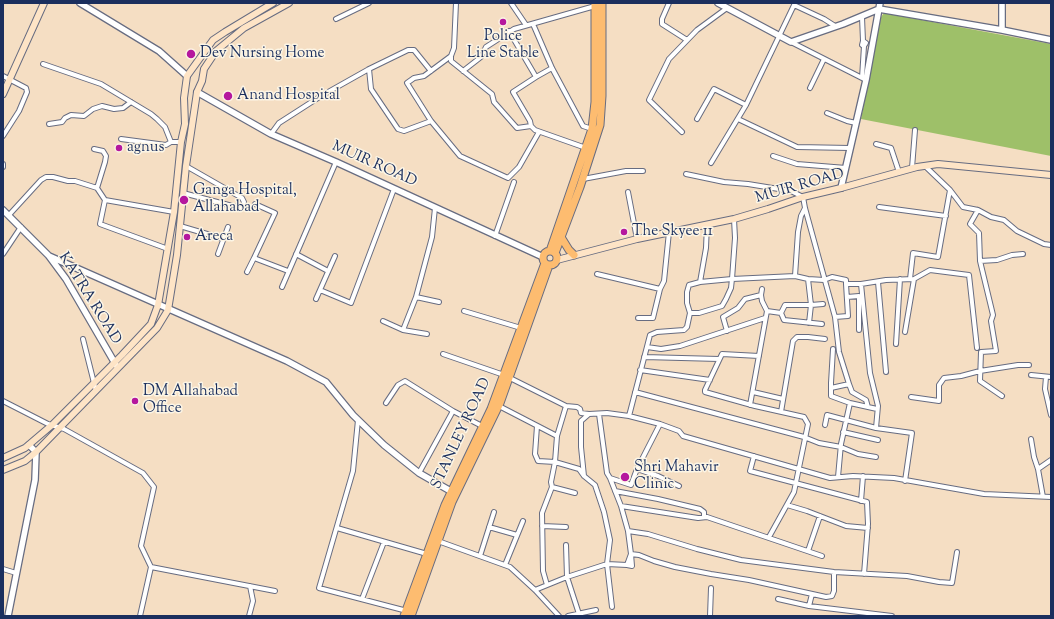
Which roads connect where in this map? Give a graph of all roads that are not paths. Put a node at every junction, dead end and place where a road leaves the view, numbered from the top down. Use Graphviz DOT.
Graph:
graph roads {
  1 [pos="44,3"];
  2 [pos="80,3"];
  3 [pos="273,3"];
  4 [pos="289,3"];
  5 [pos="369,3"];
  6 [pos="456,3"];
  7 [pos="511,3"];
  8 [pos="669,3"];
  9 [pos="718,3"];
  10 [pos="1002,3"];
  11 [pos="597,4"];
  12 [pos="794,4"];
  13 [pos="880,6"];
  14 [pos="727,8"];
  15 [pos="862,17"];
  16 [pos="336,20"];
  17 [pos="534,24"];
  18 [pos="526,25"];
  19 [pos="836,26"];
  20 [pos="1002,30"];
  21 [pos="508,31"];
  22 [pos="779,36"];
  23 [pos="687,40"];
  24 [pos="1051,40"];
  25 [pos="791,42"];
  26 [pos="864,43"];
  27 [pos="873,45"];
  28 [pos="451,56"];
  29 [pos="824,59"];
  30 [pos="43,64"];
  31 [pos="552,68"];
  32 [pos="369,69"];
  33 [pos="431,71"];
  34 [pos="463,71"];
  35 [pos="188,74"];
  36 [pos="203,75"];
  37 [pos="3,76"];
  38 [pos="536,77"];
  39 [pos="10,79"];
  40 [pos="864,79"];
  41 [pos="810,88"];
  42 [pos="184,93"];
  43 [pos="3,94"];
  44 [pos="196,95"];
  45 [pos="131,102"];
  46 [pos="746,105"];
  47 [pos="827,113"];
  48 [pos="697,119"];
  49 [pos="738,119"];
  50 [pos="431,121"];
  51 [pos="856,123"];
  52 [pos="49,124"];
  53 [pos="531,126"];
  54 [pos="592,129"];
  55 [pos="915,130"];
  56 [pos="539,132"];
  57 [pos="682,132"];
  58 [pos="271,134"];
  59 [pos="3,136"];
  60 [pos="121,139"];
  61 [pos="172,142"];
  62 [pos="181,142"];
  63 [pos="876,144"];
  64 [pos="586,148"];
  65 [pos="850,148"];
  66 [pos="94,149"];
  67 [pos="773,156"];
  68 [pos="336,162"];
  69 [pos="711,163"];
  70 [pos="186,166"];
  71 [pos="925,166"];
  72 [pos="846,168"];
  73 [pos="912,168"];
  74 [pos="643,171"];
  75 [pos="899,172"];
  76 [pos="686,174"];
  77 [pos="1051,175"];
  78 [pos="583,179"];
  79 [pos="514,182"];
  80 [pos="97,188"];
  81 [pos="394,188"];
  82 [pos="841,188"];
  83 [pos="950,190"];
  84 [pos="628,192"];
  85 [pos="183,193"];
  86 [pos="803,197"];
  87 [pos="105,200"];
  88 [pos="255,204"];
  89 [pos="880,207"];
  90 [pos="435,208"];
  91 [pos="805,208"];
  92 [pos="3,210"];
  93 [pos="978,210"];
  94 [pos="174,212"];
  95 [pos="8,215"];
  96 [pos="946,216"];
  97 [pos="734,219"];
  98 [pos="707,224"];
  99 [pos="180,226"];
  100 [pos="21,227"];
  101 [pos="228,227"];
  102 [pos="669,232"];
  103 [pos="495,236"];
  104 [pos="561,237"];
  105 [pos="224,239"];
  106 [pos="637,239"];
  107 [pos="1051,245"];
  108 [pos="168,250"];
  109 [pos="3,254"];
  110 [pos="218,254"];
  111 [pos="296,254"];
  112 [pos="554,254"];
  113 [pos="1023,254"];
  114 [pos="574,255"];
  115 [pos="49,256"];
  116 [pos="335,256"];
  117 [pos="254,258"];
  118 [pos="980,261"];
  119 [pos="545,262"];
  120 [pos="288,271"];
  121 [pos="328,271"];
  122 [pos="246,272"];
  123 [pos="597,274"];
  124 [pos="795,276"];
  125 [pos="732,279"];
  126 [pos="808,279"];
  127 [pos="900,279"];
  128 [pos="912,279"];
  129 [pos="824,280"];
  130 [pos="700,282"];
  131 [pos="878,282"];
  132 [pos="846,284"];
  133 [pos="861,284"];
  134 [pos="282,287"];
  135 [pos="762,289"];
  136 [pos="320,290"];
  137 [pos="660,290"];
  138 [pos="761,294"];
  139 [pos="416,296"];
  140 [pos="847,297"];
  141 [pos="316,299"];
  142 [pos="439,302"];
  143 [pos="823,304"];
  144 [pos="158,305"];
  145 [pos="811,305"];
  146 [pos="168,310"];
  147 [pos="464,311"];
  148 [pos="767,312"];
  149 [pos="690,313"];
  150 [pos="781,313"];
  151 [pos="835,317"];
  152 [pos="638,318"];
  153 [pos="765,318"];
  154 [pos="383,321"];
  155 [pos="809,323"];
  156 [pos="822,324"];
  157 [pos="521,328"];
  158 [pos="403,330"];
  159 [pos="859,330"];
  160 [pos="727,332"];
  161 [pos="905,332"];
  162 [pos="427,334"];
  163 [pos="83,339"];
  164 [pos="825,339"];
  165 [pos="896,344"];
  166 [pos="647,347"];
  167 [pos="977,348"];
  168 [pos="833,349"];
  169 [pos="443,354"];
  170 [pos="644,356"];
  171 [pos="759,356"];
  172 [pos="719,359"];
  173 [pos="114,362"];
  174 [pos="1029,365"];
  175 [pos="118,368"];
  176 [pos="640,370"];
  177 [pos="980,371"];
  178 [pos="886,372"];
  179 [pos="1031,375"];
  180 [pos="506,376"];
  181 [pos="1046,377"];
  182 [pos="1051,377"];
  183 [pos="710,380"];
  184 [pos="93,383"];
  185 [pos="849,384"];
  186 [pos="831,388"];
  187 [pos="96,391"];
  188 [pos="635,392"];
  189 [pos="753,392"];
  190 [pos="1002,396"];
  191 [pos="911,397"];
  192 [pos="783,399"];
  193 [pos="3,401"];
  194 [pos="386,403"];
  195 [pos="850,403"];
  196 [pos="750,405"];
  197 [pos="499,406"];
  198 [pos="566,406"];
  199 [pos="868,407"];
  200 [pos="877,409"];
  201 [pos="453,411"];
  202 [pos="781,412"];
  203 [pos="589,414"];
  204 [pos="599,414"];
  205 [pos="1051,415"];
  206 [pos="629,416"];
  207 [pos="358,420"];
  208 [pos="846,420"];
  209 [pos="660,424"];
  210 [pos="52,425"];
  211 [pos="825,425"];
  212 [pos="482,426"];
  213 [pos="537,426"];
  214 [pos="60,428"];
  215 [pos="876,428"];
  216 [pos="843,432"];
  217 [pos="557,436"];
  218 [pos="804,437"];
  219 [pos="1031,439"];
  220 [pos="878,440"];
  221 [pos="29,445"];
  222 [pos="841,447"];
  223 [pos="36,452"];
  224 [pos="754,456"];
  225 [pos="876,457"];
  226 [pos="3,458"];
  227 [pos="1051,460"];
  228 [pos="555,462"];
  229 [pos="637,469"];
  230 [pos="798,469"];
  231 [pos="1038,469"];
  232 [pos="3,470"];
  233 [pos="419,472"];
  234 [pos="584,476"];
  235 [pos="863,476"];
  236 [pos="838,477"];
  237 [pos="610,478"];
  238 [pos="905,481"];
  239 [pos="796,483"];
  240 [pos="679,486"];
  241 [pos="552,487"];
  242 [pos="615,491"];
  243 [pos="453,493"];
  244 [pos="575,493"];
  245 [pos="1043,497"];
  246 [pos="1051,497"];
  247 [pos="861,501"];
  248 [pos="787,505"];
  249 [pos="621,506"];
  250 [pos="494,512"];
  251 [pos="820,516"];
  252 [pos="704,517"];
  253 [pos="523,521"];
  254 [pos="542,526"];
  255 [pos="489,527"];
  256 [pos="566,527"];
  257 [pos="336,528"];
  258 [pos="868,528"];
  259 [pos="628,531"];
  260 [pos="517,535"];
  261 [pos="769,538"];
  262 [pos="438,541"];
  263 [pos="384,542"];
  264 [pos="566,545"];
  265 [pos="808,551"];
  266 [pos="957,552"];
  267 [pos="426,554"];
  268 [pos="631,554"];
  269 [pos="480,556"];
  270 [pos="822,556"];
  271 [pos="607,564"];
  272 [pos="505,565"];
  273 [pos="152,567"];
  274 [pos="3,569"];
  275 [pos="834,572"];
  276 [pos="16,573"];
  277 [pos="864,574"];
  278 [pos="567,577"];
  279 [pos="547,585"];
  280 [pos="250,586"];
  281 [pos="712,588"];
  282 [pos="535,590"];
  283 [pos="275,591"];
  284 [pos="812,594"];
  285 [pos="362,599"];
  286 [pos="778,599"];
  287 [pos="809,606"];
  288 [pos="612,607"];
  289 [pos="596,610"];
  290 [pos="408,614"];
  291 [pos="579,614"];
  292 [pos="872,615"];
  293 [pos="8,616"];
  294 [pos="140,616"];
  295 [pos="249,616"];
  296 [pos="559,616"];
  297 [pos="568,616"];
  298 [pos="710,616"];
  299 [pos="892,616"];
  1 -- 39 [label="main road"];
  2 -- 35 [label="street"];
  3 -- 35 [label="main road"];
  4 -- 36 [label="main road"];
  5 -- 16 [label="street"];
  6 -- 28 [label="street"];
  7 -- 18 [label="street"];
  8 -- 23 [label="street"];
  9 -- 14 [label="street"];
  10 -- 20 [label="street"];
  11 -- 17 [label="street"];
  11 -- 54 [label="main road"];
  11 -- 78 [label="main road"];
  12 -- 19 [label="street"];
  12 -- 22 [label="street"];
  13 -- 15 [label="street"];
  13 -- 20 [label="street"];
  13 -- 27 [label="street"];
  14 -- 22 [label="street"];
  14 -- 23 [label="street"];
  15 -- 19 [label="street"];
  15 -- 26 [label="street"];
  17 -- 18 [label="street"];
  17 -- 31 [label="street"];
  18 -- 21 [label="street"];
  19 -- 25 [label="street"];
  20 -- 24 [label="street"];
  21 -- 34 [label="street"];
  21 -- 38 [label="street"];
  22 -- 25 [label="street"];
  22 -- 46 [label="street"];
  23 -- 57 [label="street"];
  25 -- 29 [label="street"];
  26 -- 27 [label="street"];
  26 -- 40 [label="street"];
  27 -- 40 [label="street"];
  28 -- 33 [label="street"];
  28 -- 34 [label="street"];
  29 -- 40 [label="street"];
  29 -- 41 [label="street"];
  30 -- 45 [label="street"];
  31 -- 38 [label="street"];
  31 -- 54 [label="street"];
  32 -- 33 [label="street"];
  32 -- 50 [label="street"];
  32 -- 58 [label="street"];
  33 -- 50 [label="street"];
  34 -- 53 [label="street"];
  35 -- 36 [label="main road"];
  35 -- 42 [label="main road"];
  36 -- 44 [label="main road"];
  37 -- 39 [label="street"];
  38 -- 53 [label="street"];
  39 -- 43 [label="main road"];
  39 -- 59 [label="street"];
  40 -- 51 [label="street"];
  42 -- 44 [label="main road"];
  42 -- 62 [label="main road"];
  44 -- 58 [label="street, MUIR ROAD"];
  44 -- 70 [label="main road"];
  45 -- 52 [label="street"];
  45 -- 61 [label="street"];
  46 -- 48 [label="street"];
  46 -- 49 [label="street"];
  47 -- 51 [label="street"];
  49 -- 65 [label="street"];
  49 -- 69 [label="street"];
  50 -- 56 [label="street"];
  51 -- 65 [label="street"];
  53 -- 56 [label="street"];
  54 -- 64 [label="main road"];
  55 -- 73 [label="street"];
  56 -- 64 [label="street"];
  58 -- 68 [label="street, MUIR ROAD"];
  60 -- 61 [label="street"];
  61 -- 62 [label="street"];
  62 -- 94 [label="main road"];
  63 -- 75 [label="street"];
  64 -- 112 [label="main road"];
  65 -- 72 [label="street"];
  66 -- 80 [label="street"];
  67 -- 72 [label="street"];
  68 -- 81 [label="street, MUIR ROAD"];
  68 -- 111 [label="street"];
  70 -- 85 [label="main road"];
  70 -- 85 [label="street"];
  71 -- 73 [label="main road, MUIR ROAD"];
  71 -- 77 [label="main road, MUIR ROAD"];
  71 -- 83 [label="street"];
  72 -- 82 [label="street"];
  73 -- 75 [label="main road, MUIR ROAD"];
  74 -- 78 [label="street"];
  75 -- 82 [label="main road, MUIR ROAD"];
  76 -- 86 [label="street"];
  78 -- 104 [label="main road"];
  79 -- 103 [label="street"];
  80 -- 87 [label="street"];
  80 -- 95 [label="street"];
  81 -- 90 [label="street, MUIR ROAD"];
  81 -- 136 [label="street"];
  82 -- 86 [label="main road, MUIR ROAD"];
  83 -- 93 [label="street"];
  83 -- 96 [label="street"];
  84 -- 106 [label="street"];
  85 -- 99 [label="main road"];
  86 -- 91 [label="street"];
  86 -- 97 [label="main road, MUIR ROAD"];
  87 -- 94 [label="street"];
  87 -- 108 [label="street"];
  88 -- 117 [label="street"];
  89 -- 96 [label="street"];
  90 -- 103 [label="street, MUIR ROAD"];
  90 -- 139 [label="street"];
  91 -- 124 [label="street"];
  91 -- 129 [label="street"];
  92 -- 95 [label="street, KATRA ROAD"];
  93 -- 107 [label="street"];
  93 -- 118 [label="street"];
  94 -- 108 [label="main road"];
  95 -- 100 [label="street, KATRA ROAD"];
  96 -- 128 [label="street"];
  97 -- 98 [label="main road, MUIR ROAD"];
  97 -- 125 [label="street"];
  98 -- 102 [label="main road, MUIR ROAD"];
  98 -- 130 [label="street"];
  99 -- 105 [label="street"];
  99 -- 146 [label="main road"];
  100 -- 109 [label="street"];
  100 -- 115 [label="street, KATRA ROAD"];
  101 -- 105 [label="street"];
  102 -- 106 [label="main road, MUIR ROAD"];
  102 -- 137 [label="street"];
  103 -- 119 [label="street, MUIR ROAD"];
  104 -- 112 [label="main road"];
  104 -- 114 [label="main road"];
  105 -- 110 [label="street"];
  106 -- 114 [label="main road, MUIR ROAD"];
  108 -- 144 [label="main road"];
  111 -- 120 [label="street"];
  111 -- 121 [label="street"];
  112 -- 114 [label="main road, MUIR ROAD"];
  112 -- 119 [label="main road"];
  112 -- 119 [label="main road"];
  113 -- 118 [label="street"];
  115 -- 144 [label="street"];
  115 -- 173 [label="street, KATRA ROAD"];
  116 -- 121 [label="street"];
  117 -- 120 [label="street"];
  117 -- 122 [label="street"];
  118 -- 177 [label="street"];
  119 -- 157 [label="main road, STANLEY ROAD"];
  119 -- 180 [label="main road, STANLEY ROAD"];
  120 -- 134 [label="street"];
  121 -- 136 [label="street"];
  123 -- 137 [label="street"];
  124 -- 125 [label="street"];
  124 -- 126 [label="street"];
  125 -- 130 [label="street"];
  125 -- 149 [label="street"];
  126 -- 129 [label="street"];
  126 -- 145 [label="street"];
  127 -- 128 [label="street"];
  127 -- 131 [label="street"];
  127 -- 165 [label="street"];
  128 -- 161 [label="street"];
  128 -- 167 [label="street"];
  129 -- 132 [label="street"];
  129 -- 151 [label="street"];
  130 -- 149 [label="street"];
  131 -- 133 [label="street"];
  131 -- 178 [label="street"];
  132 -- 133 [label="street"];
  132 -- 140 [label="street"];
  133 -- 200 [label="street"];
  135 -- 138 [label="street"];
  136 -- 141 [label="street"];
  137 -- 152 [label="street"];
  138 -- 148 [label="street"];
  138 -- 160 [label="street"];
  139 -- 142 [label="street"];
  139 -- 158 [label="street"];
  140 -- 151 [label="street"];
  140 -- 159 [label="street"];
  143 -- 145 [label="street"];
  144 -- 146 [label="street"];
  144 -- 173 [label="main road"];
  145 -- 150 [label="street"];
  145 -- 155 [label="street"];
  146 -- 175 [label="main road"];
  146 -- 207 [label="street"];
  147 -- 157 [label="street"];
  148 -- 150 [label="street"];
  148 -- 153 [label="street"];
  149 -- 166 [label="street"];
  150 -- 155 [label="street"];
  151 -- 185 [label="street"];
  153 -- 160 [label="street"];
  153 -- 171 [label="street"];
  154 -- 158 [label="street"];
  155 -- 156 [label="street"];
  157 -- 180 [label="main road, STANLEY ROAD"];
  158 -- 162 [label="street"];
  160 -- 166 [label="street"];
  163 -- 184 [label="street"];
  164 -- 192 [label="street"];
  166 -- 170 [label="street"];
  168 -- 186 [label="street"];
  169 -- 180 [label="street"];
  170 -- 172 [label="street"];
  170 -- 176 [label="street"];
  171 -- 172 [label="street"];
  171 -- 189 [label="street"];
  172 -- 183 [label="street"];
  173 -- 175 [label="street, KATRA ROAD"];
  173 -- 184 [label="main road"];
  174 -- 177 [label="street"];
  175 -- 187 [label="main road"];
  176 -- 183 [label="street"];
  176 -- 188 [label="street"];
  177 -- 190 [label="street"];
  177 -- 191 [label="street"];
  179 -- 181 [label="street"];
  180 -- 197 [label="main road, STANLEY ROAD"];
  180 -- 198 [label="street"];
  180 -- 212 [label="main road, STANLEY ROAD"];
  181 -- 182 [label="street"];
  181 -- 205 [label="street"];
  183 -- 196 [label="street"];
  184 -- 187 [label="street"];
  184 -- 210 [label="main road"];
  185 -- 186 [label="street"];
  185 -- 199 [label="street"];
  186 -- 195 [label="street"];
  187 -- 214 [label="main road"];
  188 -- 206 [label="street"];
  188 -- 218 [label="street"];
  189 -- 192 [label="street"];
  189 -- 196 [label="street"];
  192 -- 202 [label="street"];
  193 -- 210 [label="street"];
  194 -- 201 [label="street"];
  195 -- 199 [label="street"];
  195 -- 208 [label="street"];
  196 -- 202 [label="street"];
  197 -- 213 [label="street"];
  197 -- 243 [label="main road, STANLEY ROAD"];
  198 -- 203 [label="street"];
  198 -- 217 [label="street"];
  199 -- 200 [label="street"];
  200 -- 215 [label="street"];
  201 -- 212 [label="street"];
  201 -- 233 [label="street"];
  202 -- 218 [label="street"];
  203 -- 204 [label="street"];
  203 -- 234 [label="street"];
  204 -- 206 [label="street"];
  204 -- 237 [label="street"];
  206 -- 209 [label="street"];
  207 -- 233 [label="street"];
  207 -- 257 [label="street"];
  208 -- 211 [label="street"];
  208 -- 215 [label="street"];
  208 -- 216 [label="street"];
  209 -- 224 [label="street"];
  209 -- 229 [label="street"];
  210 -- 214 [label="street"];
  210 -- 221 [label="main road"];
  212 -- 243 [label="main road, STANLEY ROAD"];
  213 -- 217 [label="street"];
  213 -- 228 [label="street"];
  214 -- 223 [label="main road"];
  214 -- 273 [label="street"];
  215 -- 238 [label="street"];
  216 -- 220 [label="street"];
  216 -- 222 [label="street"];
  217 -- 228 [label="street"];
  218 -- 222 [label="street"];
  218 -- 230 [label="street"];
  219 -- 231 [label="street"];
  221 -- 223 [label="street"];
  221 -- 226 [label="main road"];
  222 -- 225 [label="street"];
  222 -- 236 [label="street"];
  223 -- 232 [label="main road"];
  223 -- 276 [label="street"];
  224 -- 230 [label="street"];
  224 -- 239 [label="street"];
  227 -- 231 [label="street"];
  228 -- 234 [label="street"];
  228 -- 241 [label="street"];
  229 -- 237 [label="street"];
  229 -- 240 [label="street"];
  230 -- 236 [label="street"];
  230 -- 239 [label="street"];
  231 -- 245 [label="street"];
  233 -- 243 [label="street"];
  234 -- 271 [label="street"];
  235 -- 236 [label="street"];
  235 -- 238 [label="street"];
  235 -- 247 [label="street"];
  237 -- 242 [label="street"];
  238 -- 245 [label="street"];
  239 -- 247 [label="street"];
  239 -- 248 [label="street"];
  241 -- 244 [label="street"];
  241 -- 254 [label="street"];
  242 -- 249 [label="street"];
  242 -- 252 [label="street"];
  243 -- 262 [label="main road, STANLEY ROAD"];
  243 -- 267 [label="main road, STANLEY ROAD"];
  245 -- 246 [label="street"];
  247 -- 258 [label="street"];
  248 -- 251 [label="street"];
  248 -- 261 [label="street"];
  249 -- 252 [label="street"];
  249 -- 259 [label="street"];
  250 -- 255 [label="street"];
  251 -- 258 [label="street"];
  251 -- 265 [label="street"];
  252 -- 261 [label="street"];
  253 -- 260 [label="street"];
  254 -- 256 [label="street"];
  254 -- 279 [label="street"];
  255 -- 260 [label="street"];
  255 -- 269 [label="street"];
  257 -- 263 [label="street"];
  257 -- 285 [label="street"];
  258 -- 277 [label="street"];
  259 -- 268 [label="street"];
  259 -- 275 [label="street"];
  260 -- 272 [label="street"];
  261 -- 265 [label="street"];
  262 -- 269 [label="street"];
  262 -- 290 [label="main road, STANLEY ROAD"];
  263 -- 267 [label="street"];
  263 -- 285 [label="street"];
  264 -- 278 [label="street"];
  265 -- 270 [label="street"];
  266 -- 277 [label="street"];
  267 -- 290 [label="main road, STANLEY ROAD"];
  268 -- 271 [label="street"];
  268 -- 284 [label="street"];
  269 -- 272 [label="street"];
  271 -- 278 [label="street"];
  271 -- 288 [label="street"];
  272 -- 282 [label="street"];
  273 -- 280 [label="street"];
  273 -- 294 [label="street"];
  274 -- 276 [label="street"];
  275 -- 277 [label="street"];
  275 -- 284 [label="street"];
  276 -- 293 [label="street"];
  278 -- 279 [label="street"];
  278 -- 291 [label="street"];
  279 -- 282 [label="street"];
  280 -- 283 [label="street"];
  280 -- 295 [label="street"];
  281 -- 298 [label="street"];
  282 -- 296 [label="street"];
  284 -- 287 [label="street"];
  285 -- 290 [label="street"];
  286 -- 287 [label="street"];
  287 -- 292 [label="street"];
  289 -- 291 [label="street"];
  291 -- 297 [label="street"];
  292 -- 299 [label="street"];
}
